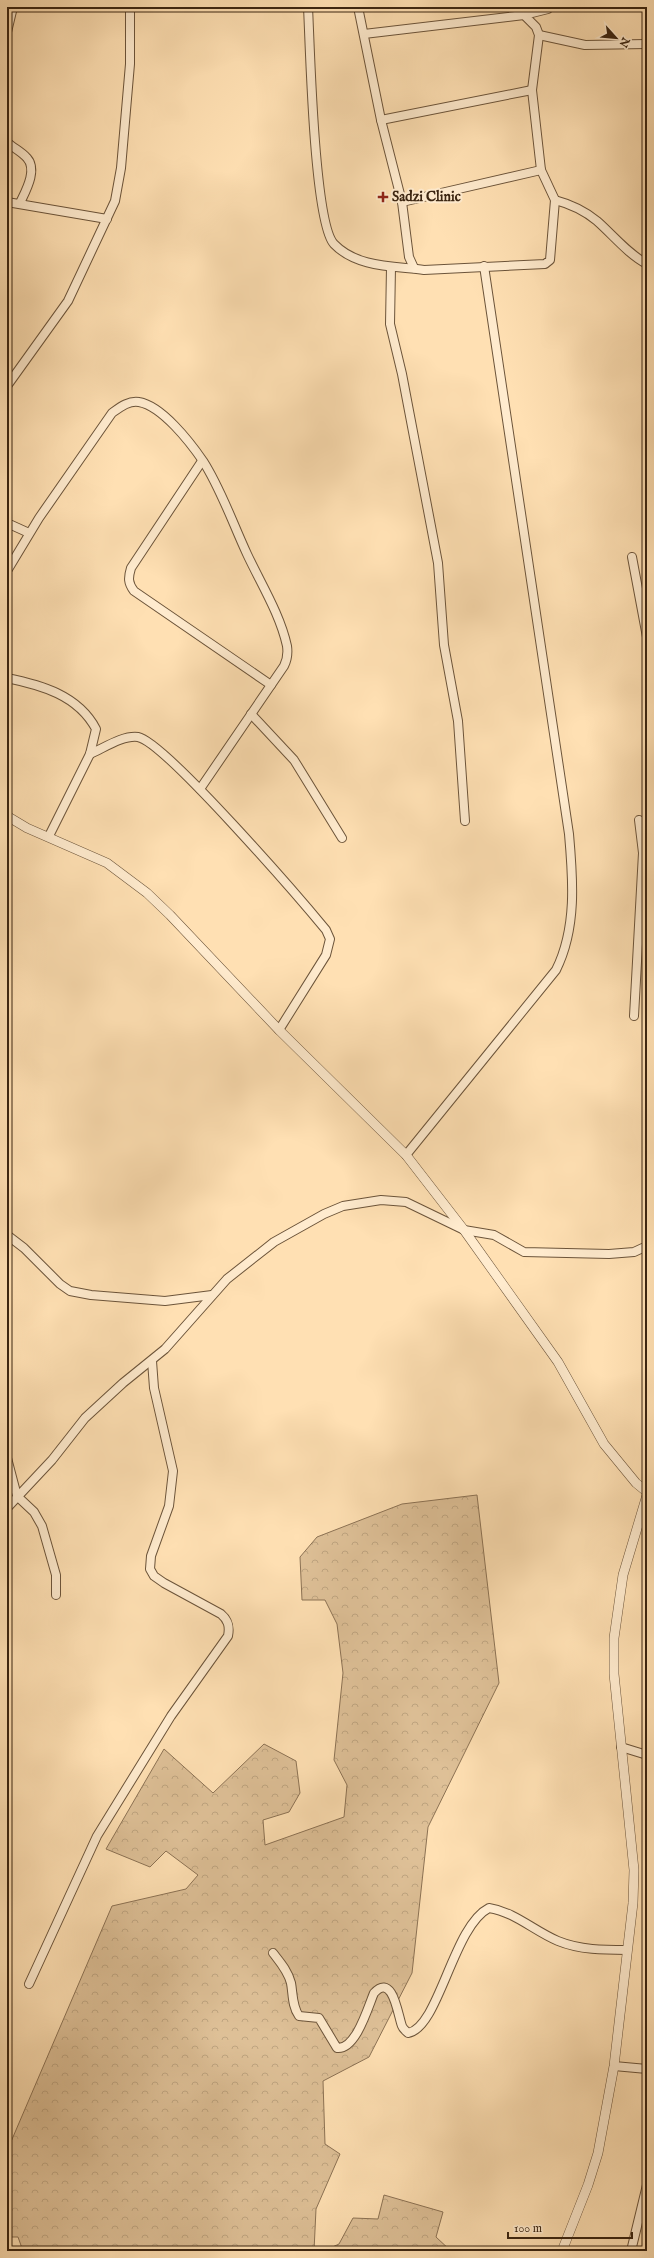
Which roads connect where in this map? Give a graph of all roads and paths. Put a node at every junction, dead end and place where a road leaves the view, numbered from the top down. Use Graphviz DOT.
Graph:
graph roads {
  1 [pos="13,7"];
  2 [pos="130,7"];
  3 [pos="308,7"];
  4 [pos="358,7"];
  5 [pos="549,7"];
  6 [pos="524,15"];
  7 [pos="7,32"];
  8 [pos="364,34"];
  9 [pos="539,35"];
  10 [pos="647,44"];
  11 [pos="532,90"];
  12 [pos="381,120"];
  13 [pos="7,142"];
  14 [pos="541,170"];
  15 [pos="556,200"];
  16 [pos="7,202"];
  17 [pos="402,202"];
  18 [pos="20,203"];
  19 [pos="107,219"];
  20 [pos="647,264"];
  21 [pos="484,266"];
  22 [pos="391,267"];
  23 [pos="414,268"];
  24 [pos="7,386"];
  25 [pos="202,461"];
  26 [pos="7,523"];
  27 [pos="29,533"];
  28 [pos="632,557"];
  29 [pos="7,570"];
  30 [pos="647,637"];
  31 [pos="7,678"];
  32 [pos="271,685"];
  33 [pos="251,714"];
  34 [pos="90,754"];
  35 [pos="200,789"];
  36 [pos="7,816"];
  37 [pos="639,820"];
  38 [pos="465,821"];
  39 [pos="49,836"];
  40 [pos="342,838"];
  41 [pos="644,907"];
  42 [pos="634,1016"];
  43 [pos="279,1030"];
  44 [pos="406,1155"];
  45 [pos="464,1230"];
  46 [pos="7,1235"];
  47 [pos="647,1246"];
  48 [pos="212,1295"];
  49 [pos="152,1361"];
  50 [pos="7,1458"];
  51 [pos="647,1492"];
  52 [pos="647,1495"];
  53 [pos="17,1496"];
  54 [pos="7,1508"];
  55 [pos="56,1595"];
  56 [pos="621,1747"];
  57 [pos="647,1755"];
  58 [pos="627,1950"];
  59 [pos="273,1953"];
  60 [pos="28,1984"];
  61 [pos="614,2066"];
  62 [pos="647,2069"];
  63 [pos="647,2184"];
  64 [pos="562,2251"];
  65 [pos="632,2251"];
  1 -- 7 [label="street"];
  2 -- 19 [label="street"];
  3 -- 22 [label="street"];
  4 -- 8 [label="street"];
  5 -- 6 [label="street"];
  6 -- 8 [label="street"];
  6 -- 9 [label="street"];
  8 -- 12 [label="street"];
  9 -- 10 [label="street"];
  9 -- 11 [label="street"];
  11 -- 12 [label="street"];
  11 -- 14 [label="street"];
  12 -- 17 [label="street"];
  13 -- 18 [label="street"];
  14 -- 15 [label="street"];
  14 -- 17 [label="street"];
  15 -- 20 [label="street"];
  15 -- 21 [label="street"];
  16 -- 18 [label="street"];
  17 -- 23 [label="street"];
  18 -- 19 [label="street"];
  19 -- 24 [label="street"];
  21 -- 23 [label="street"];
  21 -- 44 [label="street"];
  22 -- 23 [label="street"];
  22 -- 38 [label="street"];
  25 -- 27 [label="street"];
  25 -- 32 [label="street"];
  25 -- 32 [label="street"];
  26 -- 27 [label="street"];
  27 -- 29 [label="street"];
  28 -- 30 [label="street"];
  31 -- 34 [label="street"];
  32 -- 33 [label="street"];
  33 -- 35 [label="street"];
  33 -- 40 [label="street"];
  34 -- 35 [label="street"];
  34 -- 39 [label="street"];
  35 -- 43 [label="street"];
  36 -- 39 [label="street"];
  37 -- 41 [label="street"];
  39 -- 43 [label="street"];
  41 -- 42 [label="street"];
  43 -- 44 [label="street"];
  44 -- 45 [label="street"];
  45 -- 47 [label="street"];
  45 -- 48 [label="street"];
  45 -- 51 [label="street"];
  46 -- 48 [label="street"];
  48 -- 49 [label="street"];
  49 -- 53 [label="street"];
  49 -- 60 [label="street"];
  50 -- 53 [label="street"];
  52 -- 56 [label="street"];
  53 -- 54 [label="street"];
  53 -- 55 [label="street"];
  56 -- 57 [label="street"];
  56 -- 58 [label="street"];
  58 -- 59 [label="street"];
  58 -- 61 [label="street"];
  61 -- 62 [label="street"];
  61 -- 64 [label="street"];
  63 -- 65 [label="street"];
}
